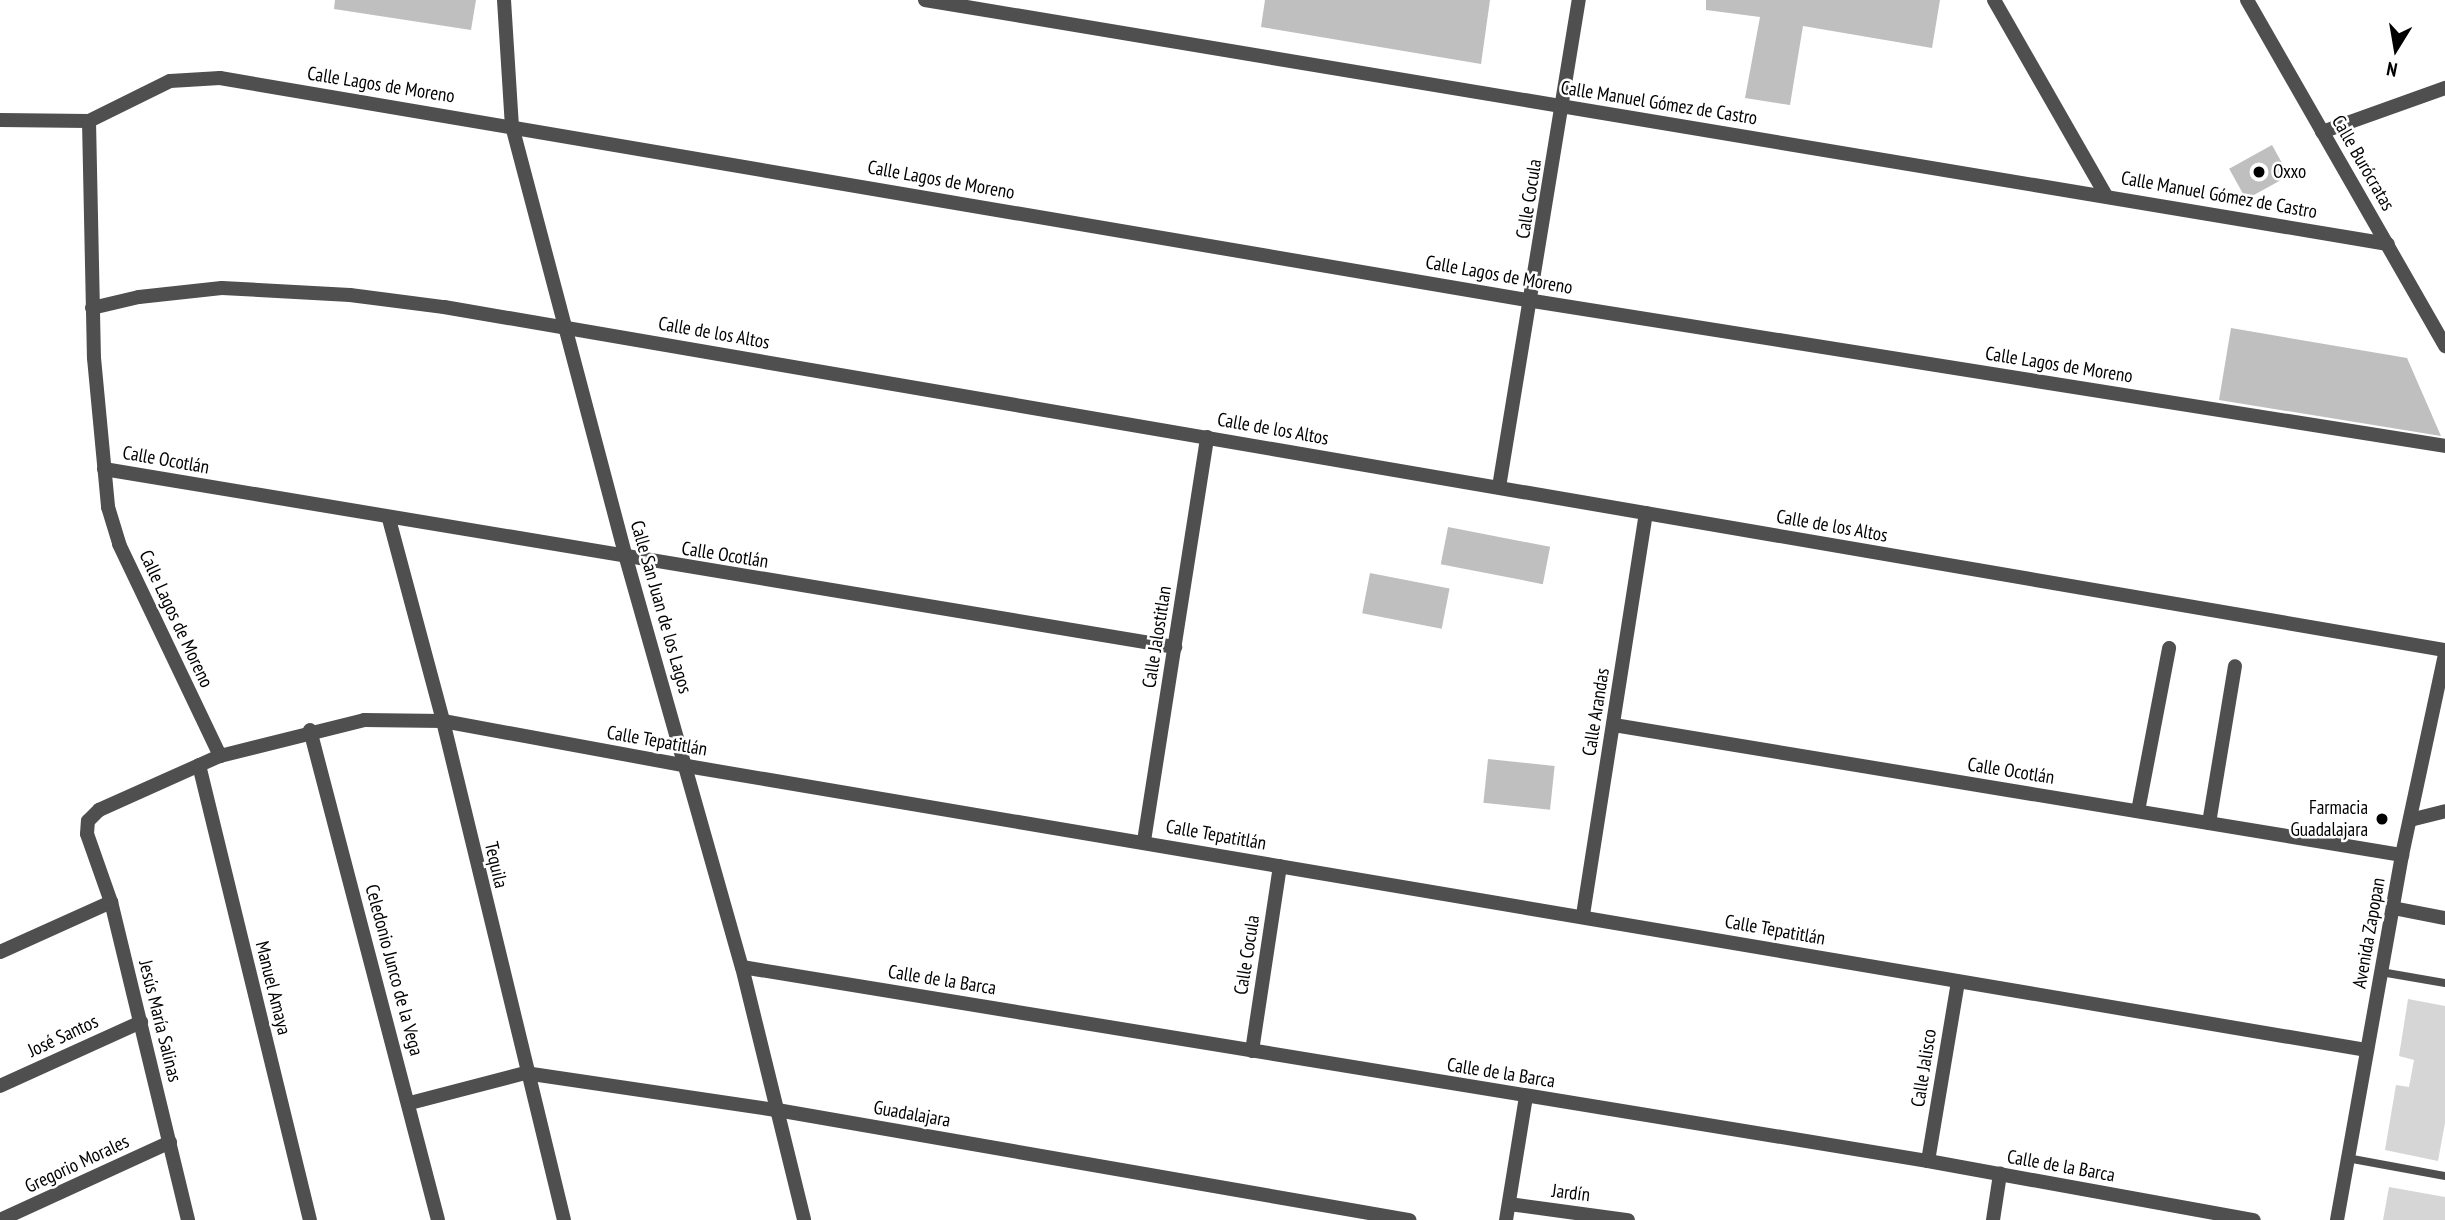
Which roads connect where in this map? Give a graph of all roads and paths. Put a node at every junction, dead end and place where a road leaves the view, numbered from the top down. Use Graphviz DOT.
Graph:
graph roads {
  1 [pos="504,0"];
  2 [pos="925,0"];
  3 [pos="1579,0"];
  4 [pos="1994,0"];
  5 [pos="2247,0"];
  6 [pos="945,2"];
  7 [pos="2445,88"];
  8 [pos="1562,107"];
  9 [pos="0,120"];
  10 [pos="89,121"];
  11 [pos="512,126"];
  12 [pos="2322,132"];
  13 [pos="2105,194"];
  14 [pos="2388,244"];
  15 [pos="1533,301"];
  16 [pos="92,308"];
  17 [pos="565,327"];
  18 [pos="2445,346"];
  19 [pos="1207,437"];
  20 [pos="2445,446"];
  21 [pos="104,469"];
  22 [pos="1499,486"];
  23 [pos="1646,513"];
  24 [pos="389,519"];
  25 [pos="626,558"];
  26 [pos="1175,647"];
  27 [pos="2169,648"];
  28 [pos="2445,652"];
  29 [pos="2235,666"];
  30 [pos="443,721"];
  31 [pos="1614,725"];
  32 [pos="310,730"];
  33 [pos="220,756"];
  34 [pos="199,765"];
  35 [pos="687,766"];
  36 [pos="2138,811"];
  37 [pos="2445,811"];
  38 [pos="2410,820"];
  39 [pos="2209,823"];
  40 [pos="87,834"];
  41 [pos="1144,841"];
  42 [pos="2402,855"];
  43 [pos="1280,866"];
  44 [pos="111,902"];
  45 [pos="2393,908"];
  46 [pos="1583,915"];
  47 [pos="2445,918"];
  48 [pos="0,952"];
  49 [pos="742,967"];
  50 [pos="2381,972"];
  51 [pos="1958,982"];
  52 [pos="2445,983"];
  53 [pos="141,1021"];
  54 [pos="2367,1050"];
  55 [pos="1252,1051"];
  56 [pos="525,1073"];
  57 [pos="0,1086"];
  58 [pos="1526,1097"];
  59 [pos="410,1103"];
  60 [pos="776,1110"];
  61 [pos="170,1142"];
  62 [pos="2347,1158"];
  63 [pos="1928,1161"];
  64 [pos="2000,1174"];
  65 [pos="2445,1176"];
  66 [pos="1509,1204"];
  67 [pos="0,1220"];
  68 [pos="188,1220"];
  69 [pos="310,1220"];
  70 [pos="438,1220"];
  71 [pos="564,1220"];
  72 [pos="804,1220"];
  73 [pos="1409,1220"];
  74 [pos="1506,1220"];
  75 [pos="1628,1220"];
  76 [pos="1993,1220"];
  77 [pos="2254,1220"];
  78 [pos="2337,1220"];
  1 -- 11 [label="street, Calle San Juan de los Lagos"];
  2 -- 6 [label="street, Calle Manuel Gómez de Castro"];
  3 -- 8 [label="street, Calle Cocula"];
  4 -- 13 [label="street"];
  5 -- 12 [label="street, Calle Burócratas"];
  6 -- 8 [label="street, Calle Manuel Gómez de Castro"];
  7 -- 12 [label="street"];
  8 -- 13 [label="street, Calle Manuel Gómez de Castro"];
  8 -- 15 [label="street, Calle Cocula"];
  9 -- 10 [label="street"];
  10 -- 11 [label="street, Calle Lagos de Moreno"];
  10 -- 16 [label="street, Calle Lagos de Moreno"];
  11 -- 15 [label="street, Calle Lagos de Moreno"];
  11 -- 17 [label="street, Calle San Juan de los Lagos"];
  12 -- 14 [label="street, Calle Burócratas"];
  13 -- 14 [label="street, Calle Manuel Gómez de Castro"];
  14 -- 18 [label="street, Calle Burócratas"];
  15 -- 20 [label="street, Calle Lagos de Moreno"];
  15 -- 22 [label="street, Calle Cocula"];
  16 -- 17 [label="street, Calle de los Altos"];
  16 -- 21 [label="street, Calle Lagos de Moreno"];
  17 -- 19 [label="street, Calle de los Altos"];
  17 -- 25 [label="street, Calle San Juan de los Lagos"];
  19 -- 22 [label="street, Calle de los Altos"];
  19 -- 26 [label="street, Calle Jalostitlan"];
  21 -- 24 [label="street, Calle Ocotlán"];
  21 -- 33 [label="street, Calle Lagos de Moreno"];
  22 -- 23 [label="street, Calle de los Altos"];
  23 -- 28 [label="street, Calle de los Altos"];
  23 -- 31 [label="street, Calle Arandas"];
  24 -- 25 [label="street, Calle Ocotlán"];
  24 -- 30 [label="street, Tequila"];
  25 -- 26 [label="street, Calle Ocotlán"];
  25 -- 35 [label="street, Calle San Juan de los Lagos"];
  26 -- 41 [label="street, Calle Jalostitlan"];
  27 -- 36 [label="street"];
  28 -- 38 [label="street, Avenida Zapopan"];
  29 -- 39 [label="street"];
  30 -- 32 [label="street, Calle Tepatitlán"];
  30 -- 35 [label="street, Calle Tepatitlán"];
  30 -- 56 [label="street, Tequila"];
  31 -- 36 [label="street, Calle Ocotlán"];
  31 -- 46 [label="street, Calle Arandas"];
  32 -- 33 [label="street, Calle Tepatitlán"];
  32 -- 59 [label="street, Celedonio Junco de la Vega"];
  33 -- 34 [label="street, Calle Tepatitlán"];
  34 -- 40 [label="street, Calle Tepatitlán"];
  34 -- 69 [label="street, Manuel Amaya"];
  35 -- 41 [label="street, Calle Tepatitlán"];
  35 -- 49 [label="street, Calle San Juan de los Lagos"];
  36 -- 39 [label="street, Calle Ocotlán"];
  37 -- 38 [label="street"];
  38 -- 42 [label="street, Avenida Zapopan"];
  39 -- 42 [label="street, Calle Ocotlán"];
  40 -- 44 [label="street, Jesús María Salinas"];
  41 -- 43 [label="street, Calle Tepatitlán"];
  42 -- 45 [label="street, Avenida Zapopan"];
  43 -- 46 [label="street, Calle Tepatitlán"];
  43 -- 55 [label="street, Calle Cocula"];
  44 -- 48 [label="street"];
  44 -- 53 [label="street, Jesús María Salinas"];
  45 -- 47 [label="street"];
  45 -- 50 [label="street, Avenida Zapopan"];
  46 -- 51 [label="street, Calle Tepatitlán"];
  49 -- 55 [label="street, Calle de la Barca"];
  49 -- 60 [label="street, Calle San Juan de los Lagos"];
  50 -- 52 [label="lane"];
  50 -- 54 [label="street, Avenida Zapopan"];
  51 -- 54 [label="street, Calle Tepatitlán"];
  51 -- 63 [label="street, Calle Jalisco"];
  53 -- 57 [label="street, José Santos"];
  53 -- 61 [label="street, Jesús María Salinas"];
  54 -- 62 [label="street, Avenida Zapopan"];
  55 -- 58 [label="street, Calle de la Barca"];
  56 -- 59 [label="street, Guadalajara"];
  56 -- 60 [label="street, Guadalajara"];
  56 -- 71 [label="street, Tequila"];
  58 -- 63 [label="street, Calle de la Barca"];
  58 -- 66 [label="street"];
  59 -- 70 [label="street, Celedonio Junco de la Vega"];
  60 -- 72 [label="street, Calle San Juan de los Lagos"];
  60 -- 73 [label="street, Guadalajara"];
  61 -- 67 [label="street, Gregorio Morales"];
  61 -- 68 [label="street, Jesús María Salinas"];
  62 -- 65 [label="lane"];
  62 -- 78 [label="street, Avenida Zapopan"];
  63 -- 64 [label="street, Calle de la Barca"];
  64 -- 76 [label="street"];
  64 -- 77 [label="street, Calle de la Barca"];
  66 -- 74 [label="street"];
  66 -- 75 [label="street, Jardín"];
}
